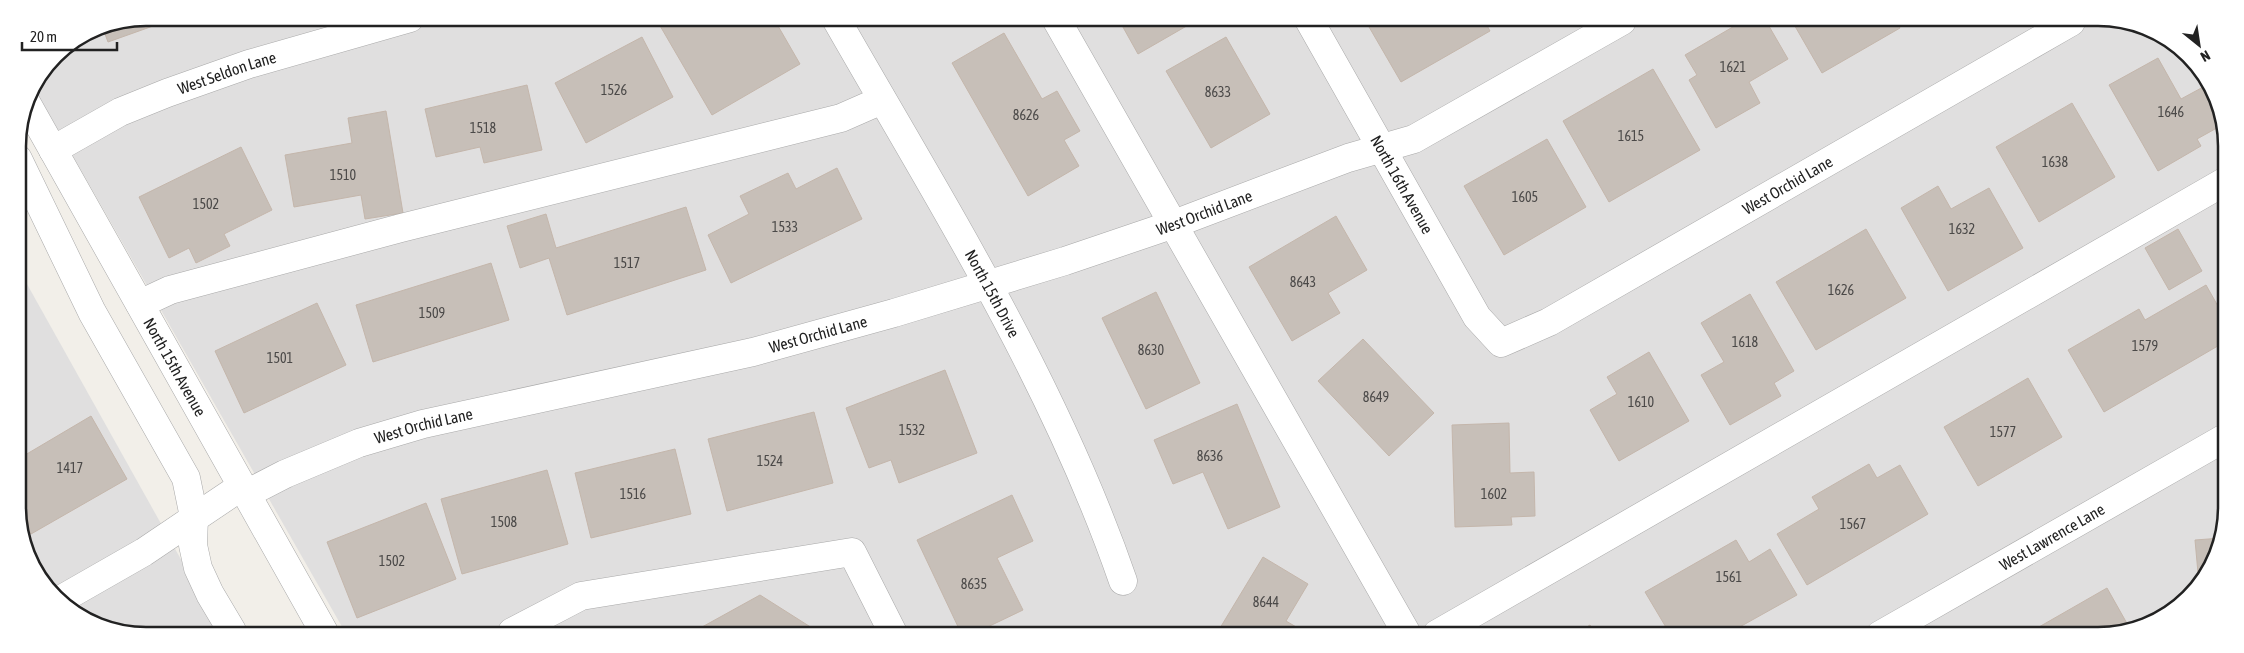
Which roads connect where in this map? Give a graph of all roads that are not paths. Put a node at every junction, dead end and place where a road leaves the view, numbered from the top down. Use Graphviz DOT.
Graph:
graph roads {
  1 [pos="1313,26"];
  2 [pos="1613,26"];
  3 [pos="2064,26"];
  4 [pos="379,27"];
  5 [pos="840,27"];
  6 [pos="1060,27"];
  7 [pos="882,100"];
  8 [pos="31,111"];
  9 [pos="1383,148"];
  10 [pos="53,150"];
  11 [pos="27,177"];
  12 [pos="2218,185"];
  13 [pos="1174,224"];
  14 [pos="986,283"];
  15 [pos="140,304"];
  16 [pos="1502,343"];
  17 [pos="2218,442"];
  18 [pos="244,490"];
  19 [pos="194,517"];
  20 [pos="1123,581"];
  21 [pos="66,596"];
  22 [pos="1403,626"];
  23 [pos="1450,626"];
  24 [pos="1896,626"];
  25 [pos="230,627"];
  26 [pos="321,627"];
  27 [pos="522,627"];
  28 [pos="889,627"];
  1 -- 9 [label="street, North 16th Avenue"];
  2 -- 9 [label="street, West Orchid Lane"];
  3 -- 16 [label="street, West Orchid Lane"];
  4 -- 10 [label="street, West Seldon Lane"];
  5 -- 7 [label="street, North 15th Drive"];
  6 -- 13 [label="street"];
  7 -- 14 [label="street, North 15th Drive"];
  7 -- 15 [label="street"];
  8 -- 10 [label="street, North 15th Avenue"];
  9 -- 13 [label="street, West Orchid Lane"];
  9 -- 16 [label="street, North 16th Avenue"];
  10 -- 15 [label="street, North 15th Avenue"];
  11 -- 19 [label="street"];
  12 -- 23 [label="street"];
  13 -- 14 [label="street, West Orchid Lane"];
  13 -- 22 [label="street"];
  14 -- 18 [label="street, West Orchid Lane"];
  14 -- 20 [label="street, North 15th Drive"];
  15 -- 18 [label="street, North 15th Avenue"];
  17 -- 24 [label="street, West Lawrence Lane"];
  18 -- 19 [label="street, West Orchid Lane"];
  18 -- 26 [label="street, North 15th Avenue"];
  19 -- 21 [label="street, West Orchid Lane"];
  19 -- 25 [label="street"];
  27 -- 28 [label="street"];
}
